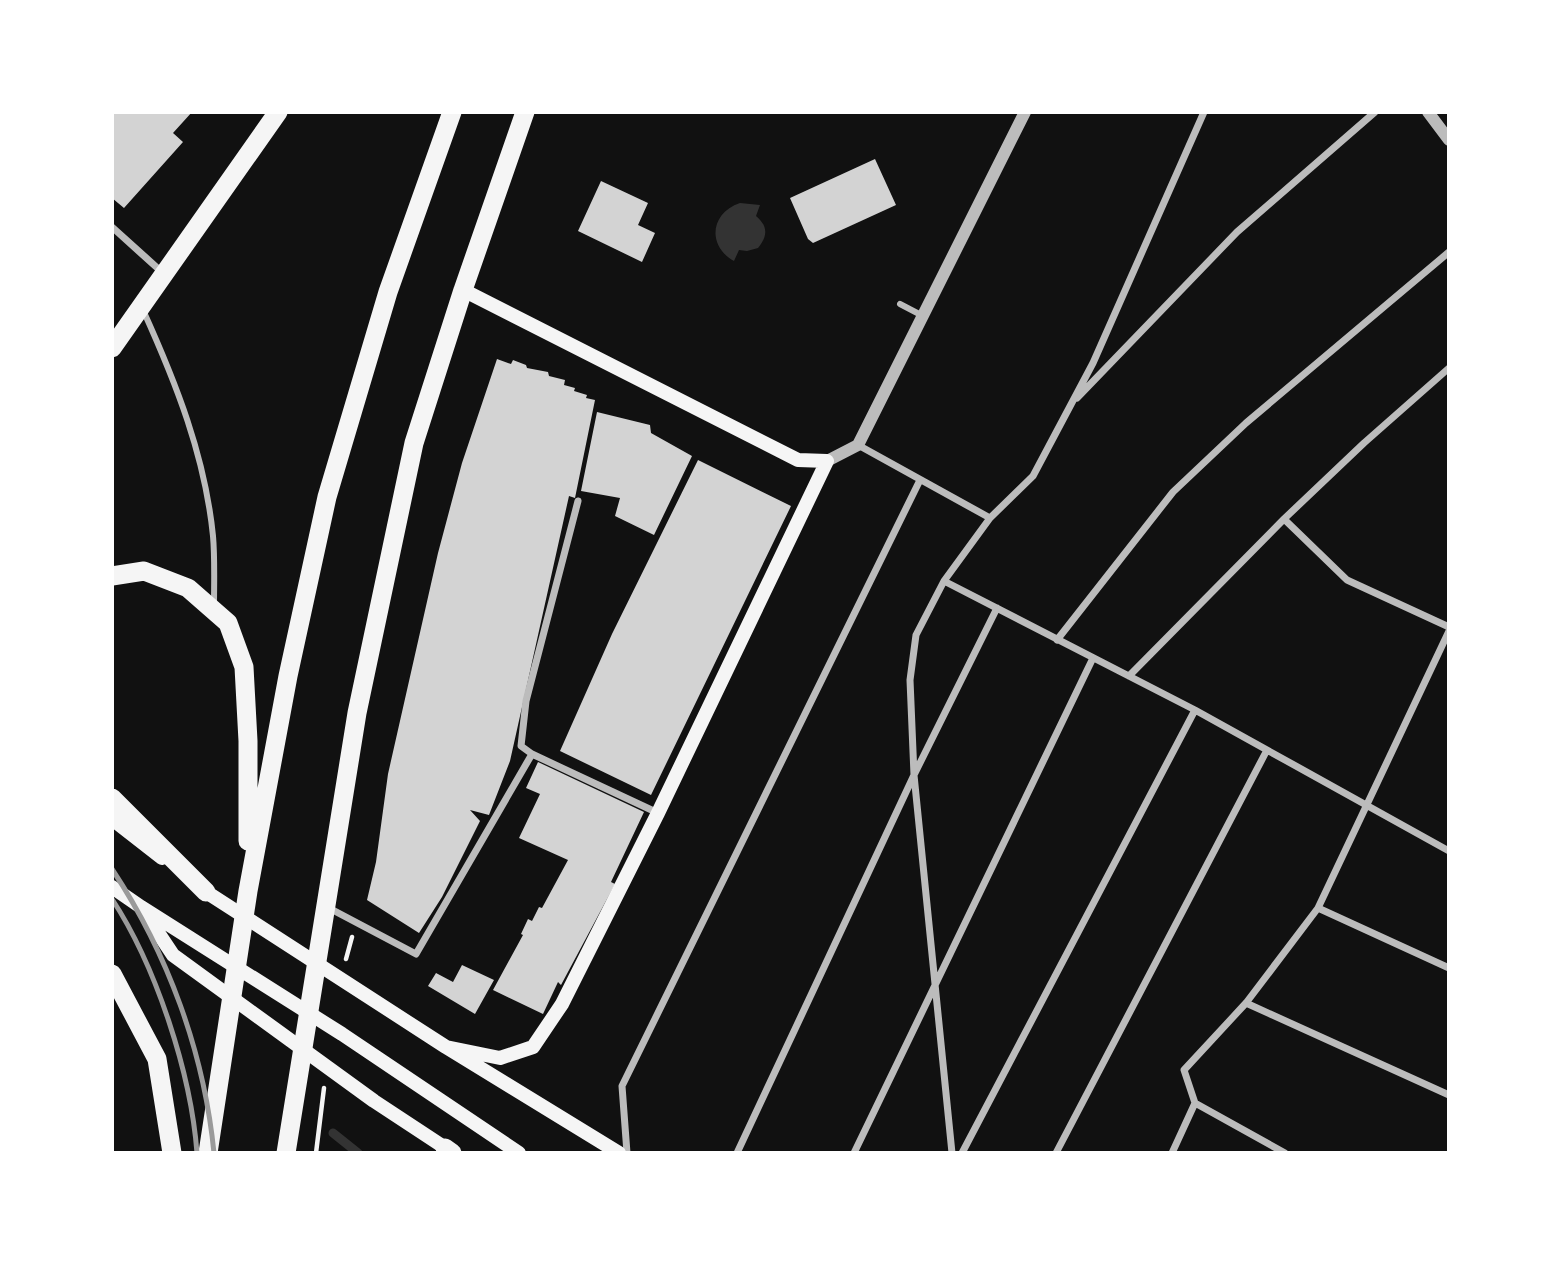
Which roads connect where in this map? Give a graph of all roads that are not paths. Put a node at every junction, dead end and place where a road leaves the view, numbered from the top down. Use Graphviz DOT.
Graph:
graph roads {
  1 [pos="278,112"];
  2 [pos="452,112"];
  3 [pos="525,112"];
  4 [pos="1025,112"];
  5 [pos="1204,112"];
  6 [pos="1376,112"];
  7 [pos="1428,112"];
  8 [pos="1449,140"];
  9 [pos="112,227"];
  10 [pos="1449,252"];
  11 [pos="164,274"];
  12 [pos="463,289"];
  13 [pos="900,304"];
  14 [pos="141,306"];
  15 [pos="923,316"];
  16 [pos="112,348"];
  17 [pos="1449,368"];
  18 [pos="1070,406"];
  19 [pos="859,445"];
  20 [pos="827,461"];
  21 [pos="920,480"];
  22 [pos="578,501"];
  23 [pos="990,518"];
  24 [pos="1283,519"];
  25 [pos="112,576"];
  26 [pos="944,581"];
  27 [pos="997,608"];
  28 [pos="214,611"];
  29 [pos="1449,629"];
  30 [pos="1057,640"];
  31 [pos="1093,658"];
  32 [pos="1129,676"];
  33 [pos="1195,710"];
  34 [pos="1266,750"];
  35 [pos="532,754"];
  36 [pos="914,775"];
  37 [pos="112,798"];
  38 [pos="1365,803"];
  39 [pos="658,813"];
  40 [pos="112,819"];
  41 [pos="1449,851"];
  42 [pos="112,887"];
  43 [pos="248,891"];
  44 [pos="206,892"];
  45 [pos="141,907"];
  46 [pos="326,907"];
  47 [pos="1318,908"];
  48 [pos="1449,968"];
  49 [pos="112,974"];
  50 [pos="935,984"];
  51 [pos="1246,1003"];
  52 [pos="446,1047"];
  53 [pos="1449,1095"];
  54 [pos="1195,1102"];
  55 [pos="450,1152"];
  56 [pos="172,1153"];
  57 [pos="208,1153"];
  58 [pos="286,1153"];
  59 [pos="519,1153"];
  60 [pos="619,1153"];
  61 [pos="627,1153"];
  62 [pos="737,1153"];
  63 [pos="855,1153"];
  64 [pos="952,1153"];
  65 [pos="962,1153"];
  66 [pos="1056,1153"];
  67 [pos="1172,1153"];
  68 [pos="1285,1153"];
  1 -- 11 [label="highway"];
  2 -- 43 [label="highway"];
  3 -- 12 [label="highway"];
  4 -- 15 [label="street"];
  5 -- 18 [label="street"];
  6 -- 18 [label="street"];
  7 -- 8 [label="street"];
  9 -- 11 [label="street"];
  10 -- 30 [label="street"];
  11 -- 14 [label="highway"];
  12 -- 20 [label="main road"];
  12 -- 46 [label="highway"];
  13 -- 15 [label="street"];
  14 -- 16 [label="highway"];
  14 -- 28 [label="street"];
  15 -- 19 [label="street"];
  17 -- 24 [label="street"];
  18 -- 23 [label="street"];
  19 -- 20 [label="street"];
  19 -- 21 [label="street"];
  20 -- 39 [label="main road"];
  21 -- 23 [label="street"];
  21 -- 61 [label="street"];
  22 -- 35 [label="street"];
  23 -- 26 [label="street"];
  24 -- 29 [label="street"];
  24 -- 32 [label="street"];
  25 -- 28 [label="highway"];
  26 -- 27 [label="street"];
  26 -- 36 [label="street"];
  27 -- 30 [label="street"];
  27 -- 36 [label="street"];
  28 -- 43 [label="highway"];
  29 -- 38 [label="street"];
  30 -- 31 [label="street"];
  31 -- 32 [label="street"];
  31 -- 50 [label="street"];
  32 -- 33 [label="street"];
  33 -- 34 [label="street"];
  33 -- 65 [label="street"];
  34 -- 38 [label="street"];
  34 -- 66 [label="street"];
  35 -- 39 [label="street"];
  35 -- 46 [label="street"];
  36 -- 50 [label="street"];
  36 -- 62 [label="street"];
  37 -- 44 [label="highway"];
  38 -- 41 [label="street"];
  38 -- 47 [label="street"];
  39 -- 52 [label="main road"];
  40 -- 44 [label="main road"];
  42 -- 45 [label="main road"];
  43 -- 57 [label="highway"];
  44 -- 52 [label="main road"];
  45 -- 55 [label="main road"];
  45 -- 59 [label="main road"];
  46 -- 58 [label="highway"];
  47 -- 48 [label="street"];
  47 -- 51 [label="street"];
  49 -- 56 [label="highway"];
  50 -- 63 [label="street"];
  50 -- 64 [label="street"];
  51 -- 53 [label="street"];
  51 -- 54 [label="street"];
  52 -- 60 [label="main road"];
  54 -- 67 [label="street"];
  54 -- 68 [label="street"];
}
